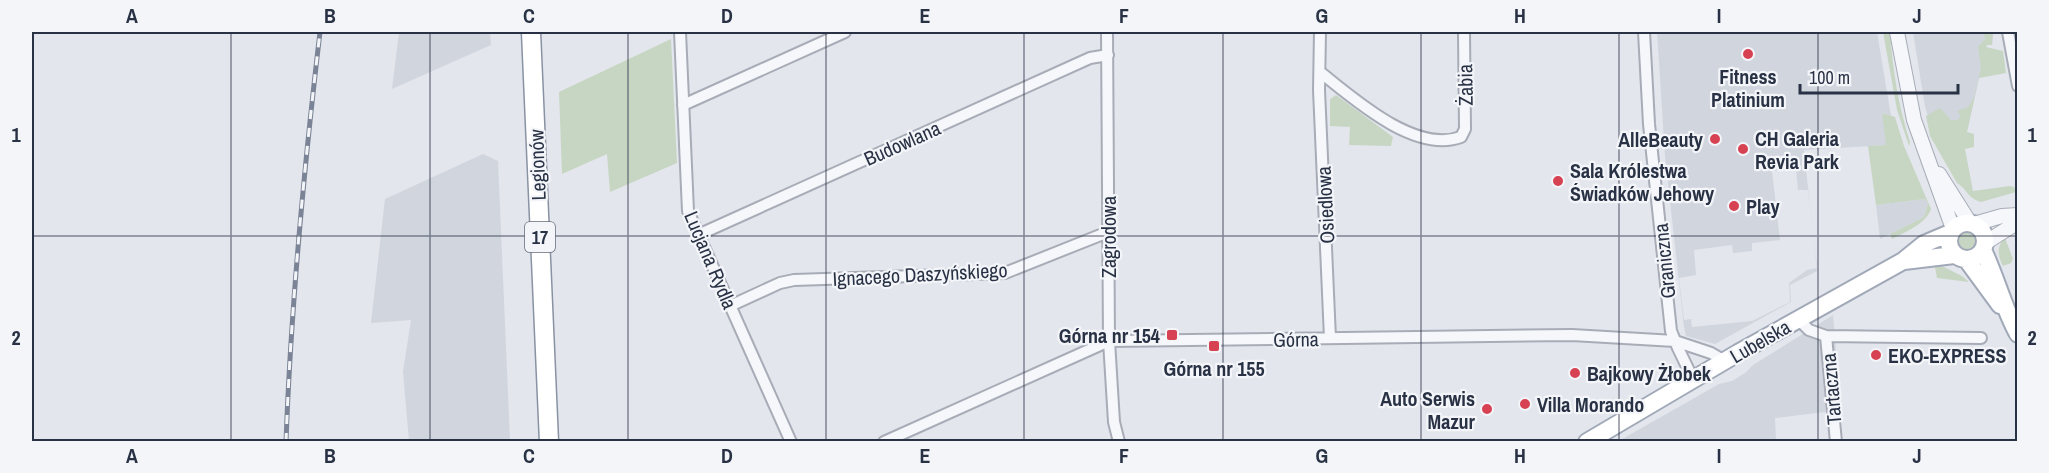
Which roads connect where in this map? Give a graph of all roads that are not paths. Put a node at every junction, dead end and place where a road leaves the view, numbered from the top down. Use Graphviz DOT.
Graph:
graph roads {
  1 [pos="531,32"];
  2 [pos="680,32"];
  3 [pos="845,32"];
  4 [pos="1107,32"];
  5 [pos="1320,32"];
  6 [pos="1464,32"];
  7 [pos="1644,32"];
  8 [pos="1897,32"];
  9 [pos="2008,32"];
  10 [pos="1108,55"];
  11 [pos="1320,72"];
  12 [pos="2018,86"];
  13 [pos="683,105"];
  14 [pos="1928,157"];
  15 [pos="2018,215"];
  16 [pos="2018,222"];
  17 [pos="1972,224"];
  18 [pos="1951,231"];
  19 [pos="1108,232"];
  20 [pos="698,234"];
  21 [pos="1984,246"];
  22 [pos="1961,257"];
  23 [pos="1903,261"];
  24 [pos="730,306"];
  25 [pos="2008,315"];
  26 [pos="1798,319"];
  27 [pos="2018,334"];
  28 [pos="1826,336"];
  29 [pos="1330,338"];
  30 [pos="1981,338"];
  31 [pos="1675,341"];
  32 [pos="1109,342"];
  33 [pos="1725,361"];
  34 [pos="1693,379"];
  35 [pos="549,441"];
  36 [pos="791,441"];
  37 [pos="884,441"];
  38 [pos="1119,441"];
  39 [pos="1587,441"];
  40 [pos="1836,441"];
  1 -- 35 [label="highway, Legionów / 17"];
  2 -- 13 [label="street, Lucjana Rydla"];
  3 -- 13 [label="street"];
  4 -- 10 [label="street, Zagrodowa"];
  5 -- 11 [label="street, Osiedlowa"];
  6 -- 11 [label="street, Żabia"];
  7 -- 31 [label="street, Graniczna"];
  8 -- 14 [label="street"];
  9 -- 12 [label="street"];
  10 -- 19 [label="street, Zagrodowa"];
  10 -- 20 [label="street, Budowlana"];
  11 -- 29 [label="street, Osiedlowa"];
  13 -- 20 [label="street, Lucjana Rydla"];
  14 -- 17 [label="street"];
  14 -- 18 [label="street"];
  15 -- 17 [label="street"];
  16 -- 21 [label="street"];
  17 -- 18 [label="main road"];
  17 -- 21 [label="main road"];
  18 -- 22 [label="main road"];
  18 -- 23 [label="main road, Lubelska"];
  19 -- 24 [label="street, Ignacego Daszyńskiego"];
  19 -- 32 [label="street, Zagrodowa"];
  20 -- 24 [label="street, Lucjana Rydla"];
  21 -- 22 [label="main road"];
  21 -- 25 [label="main road"];
  22 -- 23 [label="main road, Lubelska"];
  22 -- 25 [label="main road"];
  23 -- 26 [label="main road, Lubelska"];
  24 -- 36 [label="street, Lucjana Rydla"];
  25 -- 27 [label="main road"];
  26 -- 28 [label="street"];
  26 -- 33 [label="main road, Lubelska"];
  28 -- 30 [label="street"];
  28 -- 40 [label="street, Tartaczna"];
  29 -- 31 [label="street, Górna"];
  29 -- 32 [label="street, Górna"];
  31 -- 33 [label="street, Górna"];
  31 -- 34 [label="street, Graniczna"];
  32 -- 37 [label="street, Górna"];
  32 -- 38 [label="street, Zagrodowa"];
  33 -- 34 [label="main road, Lubelska"];
  34 -- 39 [label="main road, Lubelska"];
}
